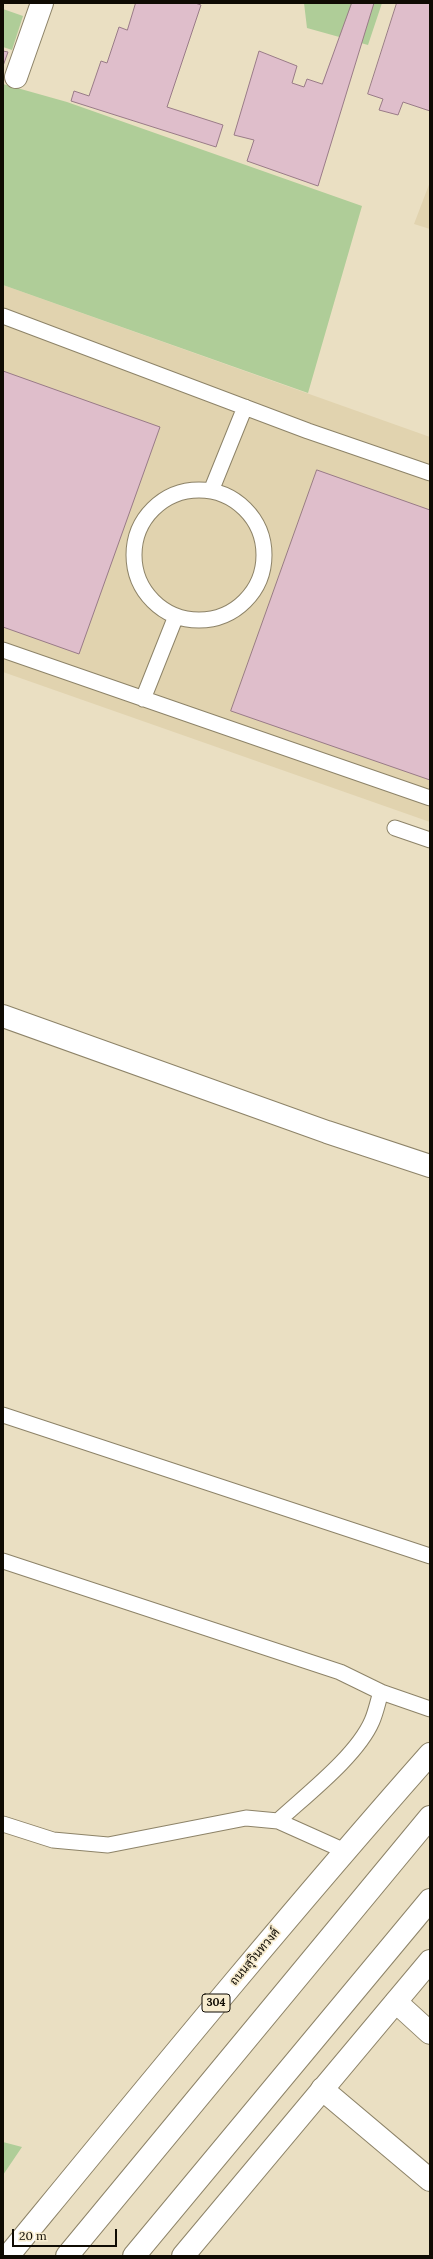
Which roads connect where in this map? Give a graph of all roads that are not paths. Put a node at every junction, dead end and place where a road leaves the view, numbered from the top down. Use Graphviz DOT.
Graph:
graph roads {
  1 [pos="42,3"];
  2 [pos="16,77"];
  3 [pos="3,316"];
  4 [pos="245,407"];
  5 [pos="430,473"];
  6 [pos="211,492"];
  7 [pos="176,616"];
  8 [pos="3,650"];
  9 [pos="143,699"];
  10 [pos="430,798"];
  11 [pos="395,828"];
  12 [pos="430,840"];
  13 [pos="3,1016"];
  14 [pos="430,1166"];
  15 [pos="3,1415"];
  16 [pos="430,1556"];
  17 [pos="3,1561"];
  18 [pos="381,1692"];
  19 [pos="430,1710"];
  20 [pos="430,1754"];
  21 [pos="430,1817"];
  22 [pos="278,1821"];
  23 [pos="3,1824"];
  24 [pos="345,1851"];
  25 [pos="430,1900"];
  26 [pos="430,1961"];
  27 [pos="396,2002"];
  28 [pos="430,2033"];
  29 [pos="322,2089"];
  30 [pos="430,2180"];
  31 [pos="8,2256"];
  32 [pos="67,2256"];
  33 [pos="134,2256"];
  34 [pos="183,2256"];
  1 -- 2 [label="main road"];
  3 -- 4 [label="lane"];
  4 -- 5 [label="lane"];
  4 -- 6 [label="lane"];
  6 -- 7 [label="lane"];
  6 -- 7 [label="lane"];
  7 -- 9 [label="lane"];
  8 -- 9 [label="lane"];
  9 -- 10 [label="lane"];
  11 -- 12 [label="lane"];
  13 -- 14 [label="main road"];
  15 -- 16 [label="lane"];
  17 -- 18 [label="lane"];
  18 -- 19 [label="lane"];
  18 -- 22 [label="lane"];
  20 -- 24 [label="main road, ถนนสุวินทวงศ์ / 304"];
  21 -- 32 [label="main road"];
  22 -- 23 [label="lane"];
  22 -- 24 [label="lane"];
  24 -- 31 [label="main road, ถนนสุวินทวงศ์ / 304"];
  25 -- 33 [label="main road"];
  26 -- 27 [label="main road"];
  27 -- 28 [label="main road"];
  27 -- 29 [label="main road"];
  29 -- 30 [label="main road"];
  29 -- 34 [label="main road"];
}
